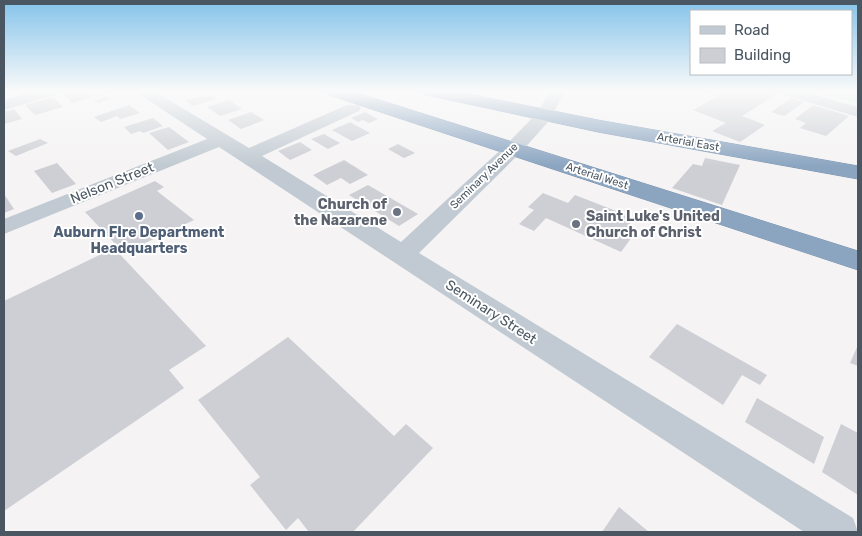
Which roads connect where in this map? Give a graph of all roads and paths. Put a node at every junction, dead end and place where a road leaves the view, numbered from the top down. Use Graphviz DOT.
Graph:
graph roads {
  1 [pos="183,116"];
  2 [pos="335,116"];
  3 [pos="414,116"];
  4 [pos="543,116"];
  5 [pos="549,116"];
  6 [pos="221,140"];
  7 [pos="514,148"];
  8 [pos="247,156"];
  9 [pos="858,174"];
  10 [pos="4,227"];
  11 [pos="402,255"];
  12 [pos="858,262"];
  13 [pos="839,532"];
  1 -- 6 [label="street, Seminary Street"];
  2 -- 8 [label="street"];
  3 -- 7 [label="highway, Arterial West"];
  4 -- 7 [label="street, Seminary Avenue"];
  5 -- 9 [label="highway, Arterial East"];
  6 -- 8 [label="street, Seminary Street"];
  6 -- 10 [label="street, Nelson Street"];
  7 -- 11 [label="street, Seminary Avenue"];
  7 -- 12 [label="highway, Arterial West"];
  8 -- 11 [label="street, Seminary Street"];
  11 -- 13 [label="street, Seminary Street"];
}
